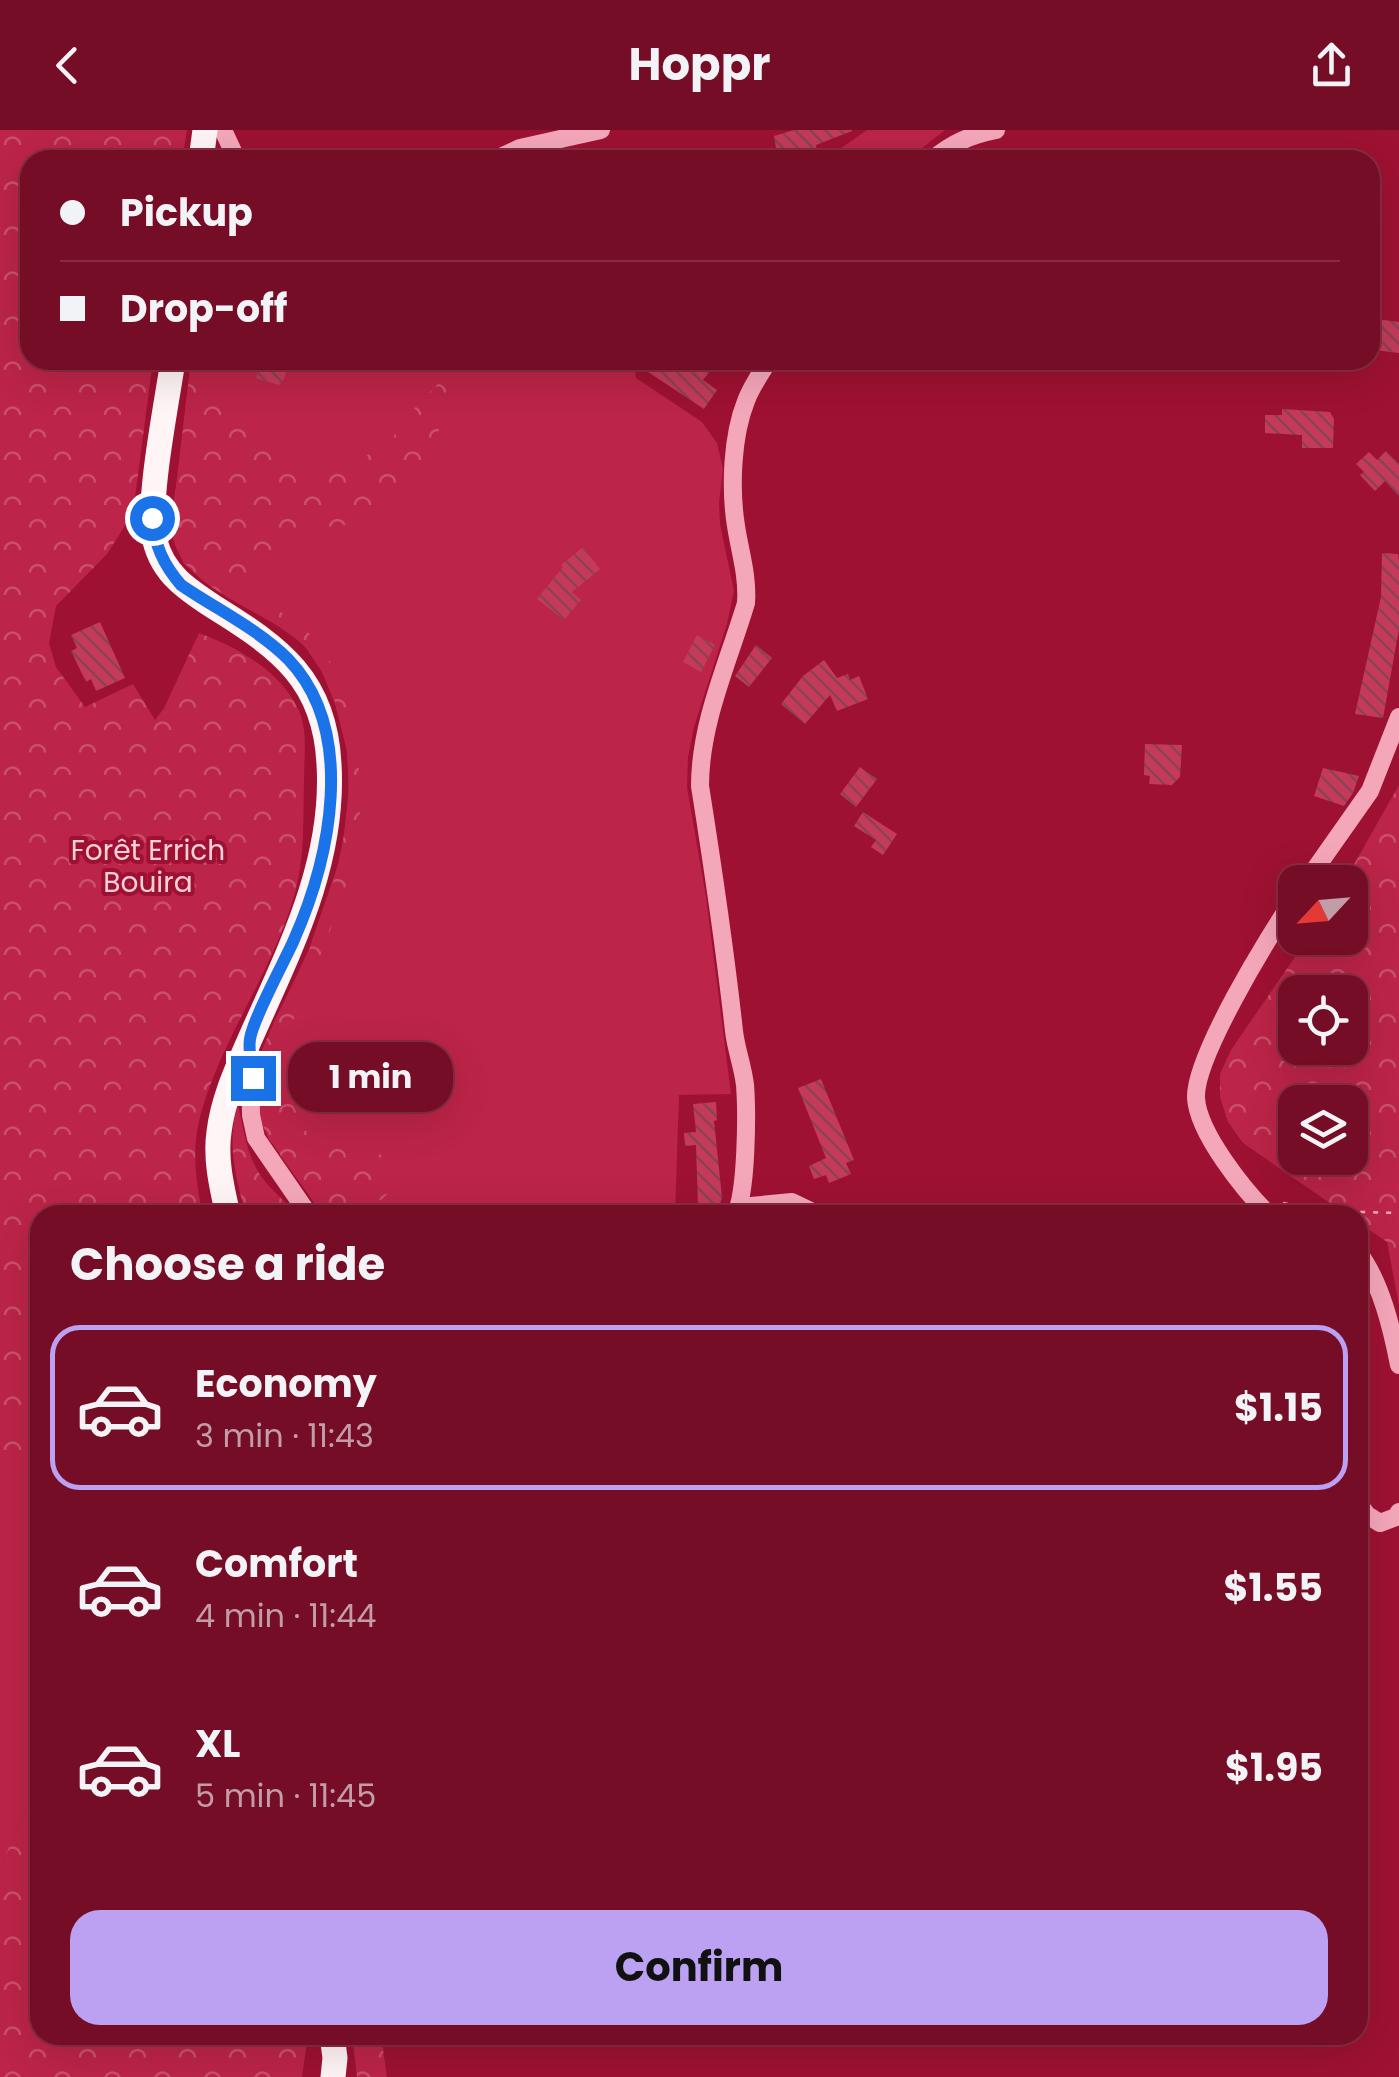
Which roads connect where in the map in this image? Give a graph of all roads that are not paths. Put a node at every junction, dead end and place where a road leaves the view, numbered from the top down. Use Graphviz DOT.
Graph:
graph roads {
  1 [pos="600,130"];
  2 [pos="996,130"];
  3 [pos="516,150"];
  4 [pos="943,150"];
  5 [pos="172,370"];
  6 [pos="763,370"];
  7 [pos="1399,717"];
  8 [pos="1318,865"];
  9 [pos="1278,924"];
  10 [pos="250,1039"];
  11 [pos="226,1205"];
  12 [pos="303,1205"];
  13 [pos="738,1205"];
  14 [pos="774,1205"];
  15 [pos="798,1205"];
  16 [pos="1261,1205"];
  17 [pos="1368,1270"];
  18 [pos="1399,1365"];
  19 [pos="1399,1512"];
  20 [pos="1368,1516"];
  21 [pos="333,2045"];
  22 [pos="332,2077"];
  1 -- 3 [label="street"];
  2 -- 4 [label="street"];
  5 -- 10 [label="main road"];
  6 -- 13 [label="street"];
  7 -- 8 [label="street"];
  9 -- 16 [label="street"];
  10 -- 11 [label="main road"];
  10 -- 12 [label="street"];
  14 -- 15 [label="street"];
  17 -- 18 [label="street"];
  19 -- 20 [label="street"];
  21 -- 22 [label="main road"];
}
